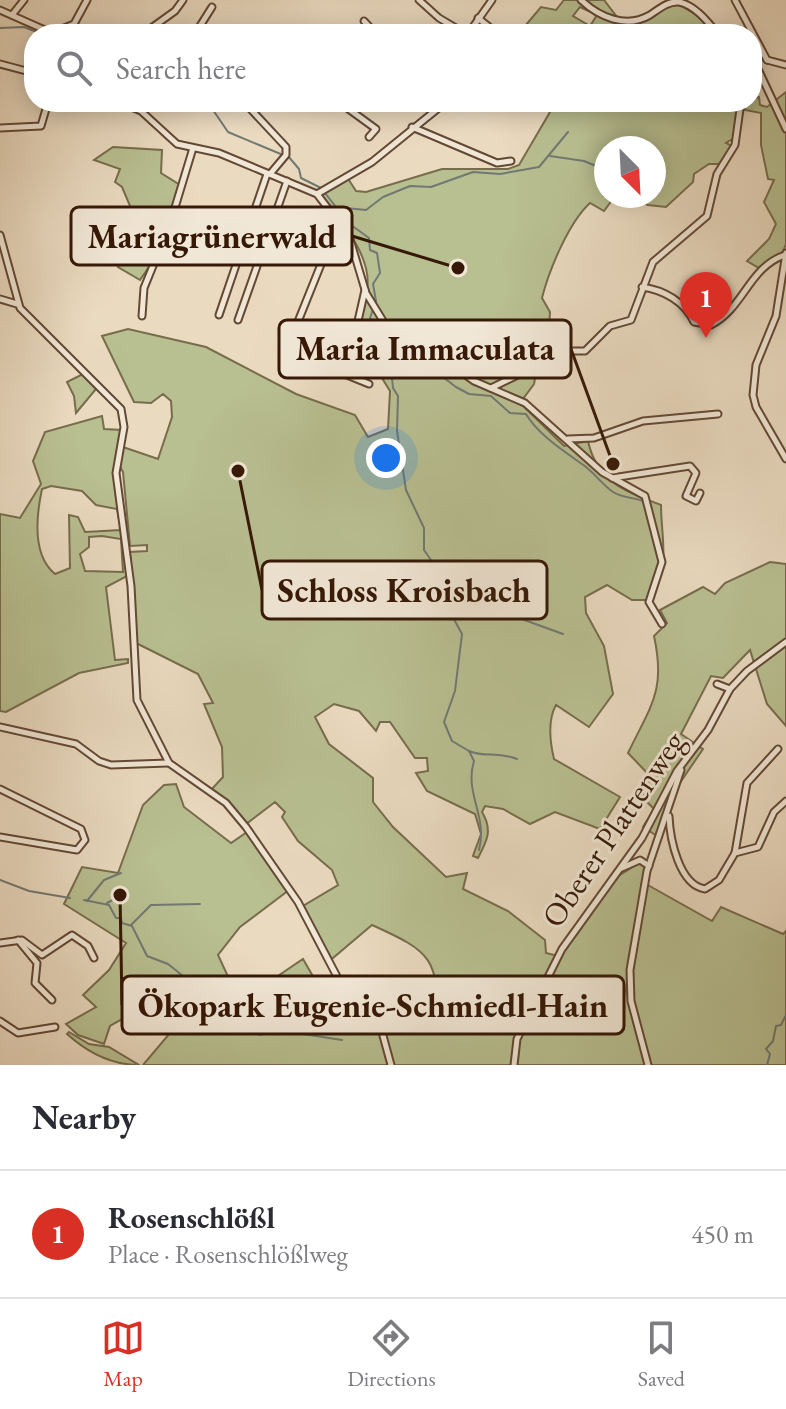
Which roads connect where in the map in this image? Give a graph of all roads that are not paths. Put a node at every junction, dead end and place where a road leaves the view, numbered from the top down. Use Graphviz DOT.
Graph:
graph roads {
  1 [pos="24,0"];
  2 [pos="87,0"];
  3 [pos="183,0"];
  4 [pos="419,0"];
  5 [pos="492,0"];
  6 [pos="581,0"];
  7 [pos="735,0"];
  8 [pos="212,7"];
  9 [pos="0,10"];
  10 [pos="12,15"];
  11 [pos="478,18"];
  12 [pos="364,21"];
  13 [pos="32,24"];
  14 [pos="74,24"];
  15 [pos="157,24"];
  16 [pos="201,24"];
  17 [pos="367,24"];
  18 [pos="449,24"];
  19 [pos="474,24"];
  20 [pos="486,24"];
  21 [pos="708,24"];
  22 [pos="748,24"];
  23 [pos="762,51"];
  24 [pos="767,60"];
  25 [pos="0,64"];
  26 [pos="762,64"];
  27 [pos="786,65"];
  28 [pos="24,70"];
  29 [pos="762,83"];
  30 [pos="45,112"];
  31 [pos="142,112"];
  32 [pos="253,112"];
  33 [pos="350,112"];
  34 [pos="432,112"];
  35 [pos="740,112"];
  36 [pos="412,126"];
  37 [pos="0,128"];
  38 [pos="786,129"];
  39 [pos="369,137"];
  40 [pos="193,148"];
  41 [pos="511,161"];
  42 [pos="268,174"];
  43 [pos="287,181"];
  44 [pos="320,191"];
  45 [pos="338,221"];
  46 [pos="0,235"];
  47 [pos="786,254"];
  48 [pos="642,287"];
  49 [pos="365,289"];
  50 [pos="0,299"];
  51 [pos="18,304"];
  52 [pos="219,315"];
  53 [pos="142,316"];
  54 [pos="238,320"];
  55 [pos="346,374"];
  56 [pos="369,384"];
  57 [pos="491,388"];
  58 [pos="718,414"];
  59 [pos="567,439"];
  60 [pos="786,459"];
  61 [pos="611,479"];
  62 [pos="700,493"];
  63 [pos="662,624"];
  64 [pos="786,642"];
  65 [pos="717,684"];
  66 [pos="730,689"];
  67 [pos="0,727"];
  68 [pos="778,749"];
  69 [pos="169,763"];
  70 [pos="682,765"];
  71 [pos="0,789"];
  72 [pos="786,801"];
  73 [pos="669,812"];
  74 [pos="0,837"];
  75 [pos="735,853"];
  76 [pos="649,866"];
  77 [pos="618,871"];
  78 [pos="17,939"];
  79 [pos="0,943"];
  80 [pos="94,958"];
  81 [pos="52,1000"];
  82 [pos="0,1021"];
  83 [pos="55,1027"];
  84 [pos="391,1065"];
  85 [pos="514,1065"];
  86 [pos="648,1065"];
  1 -- 10 [label="street"];
  2 -- 14 [label="street"];
  3 -- 15 [label="street"];
  4 -- 18 [label="street"];
  5 -- 11 [label="street"];
  6 -- 21 [label="street"];
  7 -- 22 [label="street"];
  8 -- 16 [label="street"];
  9 -- 10 [label="street"];
  10 -- 13 [label="street"];
  11 -- 19 [label="street"];
  11 -- 20 [label="street"];
  12 -- 17 [label="street"];
  23 -- 24 [label="street"];
  24 -- 26 [label="street"];
  24 -- 27 [label="street"];
  25 -- 28 [label="street"];
  29 -- 38 [label="street"];
  30 -- 37 [label="street"];
  31 -- 40 [label="street"];
  32 -- 42 [label="street"];
  33 -- 39 [label="street"];
  34 -- 36 [label="street"];
  35 -- 48 [label="street"];
  36 -- 41 [label="street"];
  36 -- 44 [label="street"];
  40 -- 42 [label="street"];
  40 -- 53 [label="street"];
  42 -- 43 [label="street"];
  42 -- 52 [label="street"];
  43 -- 44 [label="street"];
  43 -- 54 [label="street"];
  44 -- 45 [label="street"];
  45 -- 49 [label="street"];
  45 -- 55 [label="street"];
  46 -- 51 [label="street"];
  47 -- 48 [label="street"];
  47 -- 60 [label="street"];
  48 -- 57 [label="street"];
  49 -- 55 [label="street"];
  49 -- 57 [label="street"];
  50 -- 51 [label="street"];
  51 -- 69 [label="street"];
  55 -- 56 [label="street"];
  57 -- 59 [label="street"];
  58 -- 59 [label="street"];
  59 -- 61 [label="street"];
  61 -- 62 [label="street"];
  61 -- 63 [label="street"];
  64 -- 66 [label="street, Oberer Plattenweg"];
  65 -- 66 [label="street"];
  66 -- 70 [label="street, Oberer Plattenweg"];
  67 -- 69 [label="street"];
  68 -- 75 [label="street"];
  69 -- 84 [label="street"];
  70 -- 73 [label="street"];
  70 -- 77 [label="street, Oberer Plattenweg"];
  71 -- 74 [label="street"];
  72 -- 75 [label="street"];
  73 -- 75 [label="street"];
  73 -- 76 [label="street"];
  76 -- 77 [label="street"];
  76 -- 86 [label="street"];
  77 -- 85 [label="street, Oberer Plattenweg"];
  78 -- 79 [label="street"];
  78 -- 80 [label="street"];
  78 -- 81 [label="street"];
  82 -- 83 [label="street"];
}
